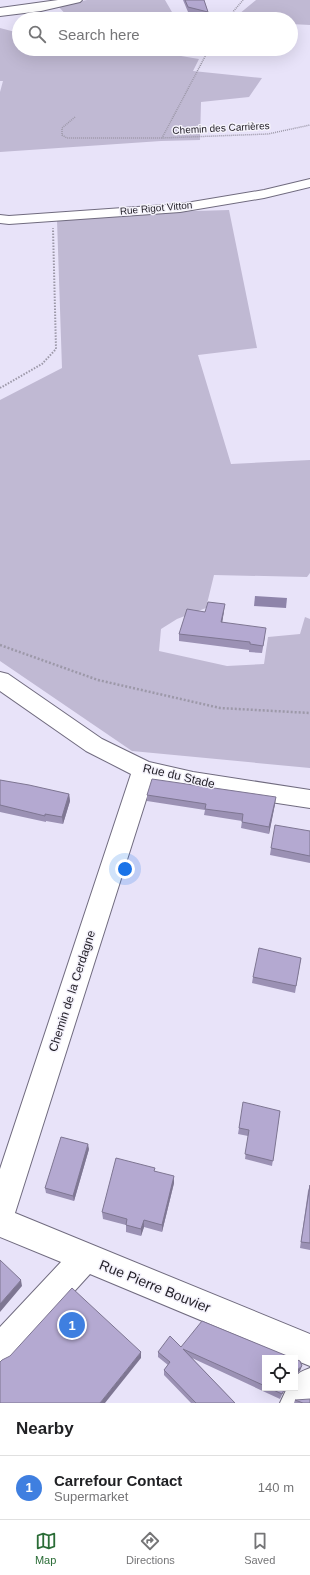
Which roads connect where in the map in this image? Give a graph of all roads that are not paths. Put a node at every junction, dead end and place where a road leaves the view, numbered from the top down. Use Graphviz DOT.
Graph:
graph roads {
  1 [pos="76,0"];
  2 [pos="41,7"];
  3 [pos="0,9"];
  4 [pos="0,12"];
  5 [pos="310,183"];
  6 [pos="0,219"];
  7 [pos="0,680"];
  8 [pos="144,770"];
  9 [pos="310,799"];
  10 [pos="0,1213"];
  11 [pos="0,1222"];
  12 [pos="86,1257"];
  13 [pos="0,1350"];
  14 [pos="310,1350"];
  15 [pos="310,1384"];
  16 [pos="296,1403"];
  1 -- 2 [label="street"];
  2 -- 3 [label="street"];
  2 -- 4 [label="street"];
  5 -- 6 [label="street, Rue Rigot Vitton"];
  7 -- 8 [label="street, Rue du Stade"];
  8 -- 9 [label="street, Rue du Stade"];
  8 -- 10 [label="street, Chemin de la Cerdagne"];
  11 -- 12 [label="street, Rue Pierre Bouvier"];
  12 -- 13 [label="street"];
  12 -- 14 [label="street, Rue Pierre Bouvier"];
  15 -- 16 [label="street"];
}
